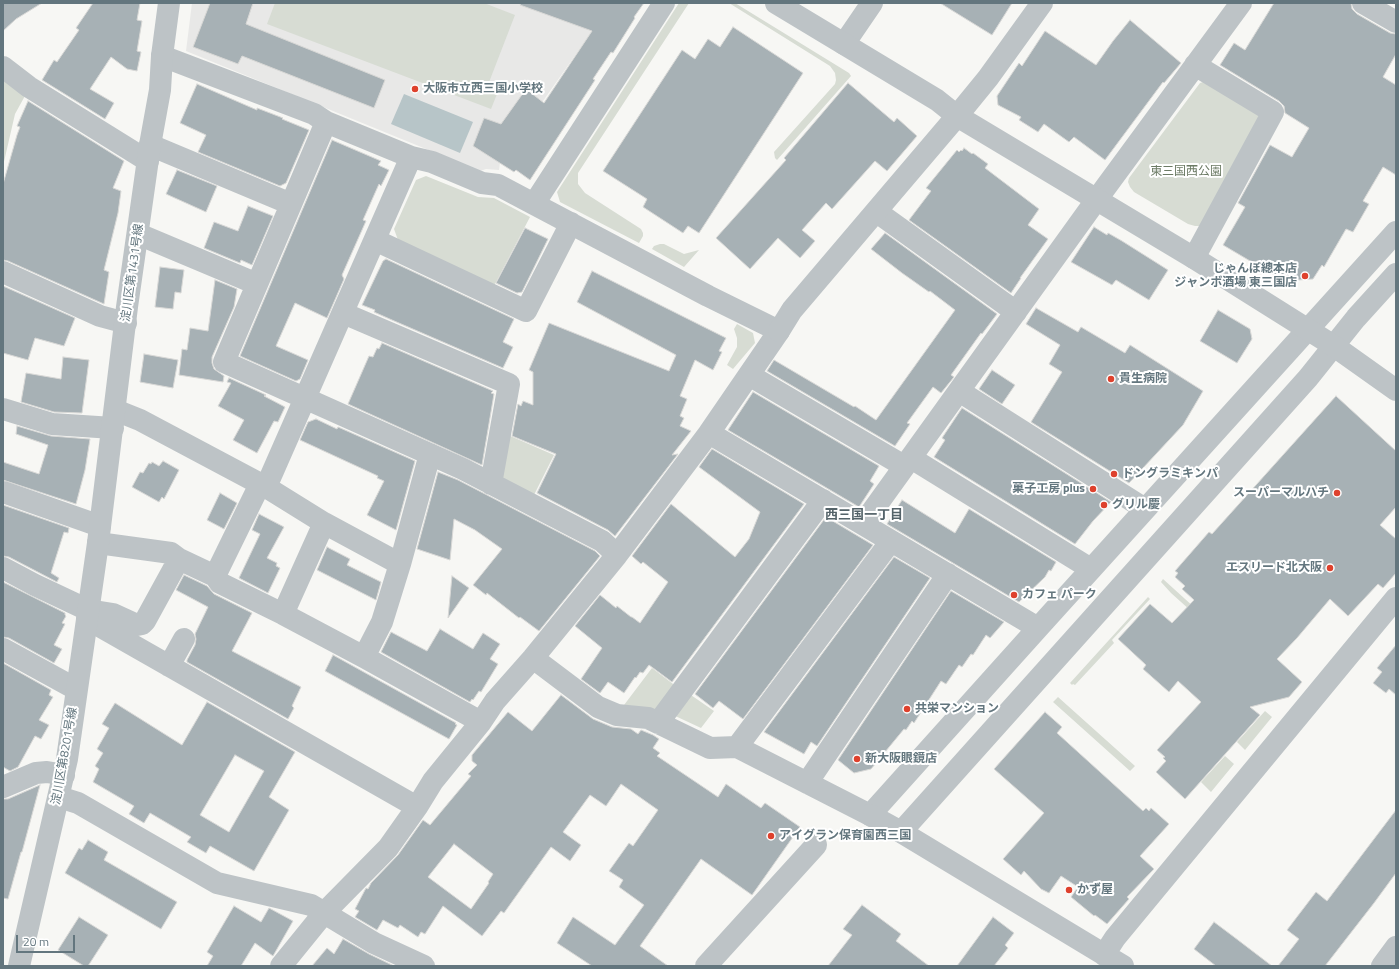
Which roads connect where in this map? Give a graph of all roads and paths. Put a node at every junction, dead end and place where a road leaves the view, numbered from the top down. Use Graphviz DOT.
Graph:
graph roads {
  1 [pos="169,3"];
  2 [pos="664,3"];
  3 [pos="776,3"];
  4 [pos="872,3"];
  5 [pos="1042,3"];
  6 [pos="1241,3"];
  7 [pos="1363,3"];
  8 [pos="1396,22"];
  9 [pos="844,44"];
  10 [pos="162,56"];
  11 [pos="1195,65"];
  12 [pos="3,66"];
  13 [pos="958,116"];
  14 [pos="326,122"];
  15 [pos="149,153"];
  16 [pos="411,157"];
  17 [pos="1097,199"];
  18 [pos="291,204"];
  19 [pos="534,204"];
  20 [pos="877,212"];
  21 [pos="571,223"];
  22 [pos="1396,232"];
  23 [pos="138,234"];
  24 [pos="375,240"];
  25 [pos="1194,258"];
  26 [pos="3,272"];
  27 [pos="1396,274"];
  28 [pos="257,284"];
  29 [pos="343,312"];
  30 [pos="1016,312"];
  31 [pos="126,323"];
  32 [pos="1308,330"];
  33 [pos="779,331"];
  34 [pos="1334,346"];
  35 [pos="749,375"];
  36 [pos="1396,390"];
  37 [pos="959,391"];
  38 [pos="305,398"];
  39 [pos="3,409"];
  40 [pos="114,419"];
  41 [pos="709,433"];
  42 [pos="430,454"];
  43 [pos="907,462"];
  44 [pos="491,484"];
  45 [pos="263,486"];
  46 [pos="3,492"];
  47 [pos="823,500"];
  48 [pos="1145,510"];
  49 [pos="324,523"];
  50 [pos="863,524"];
  51 [pos="99,534"];
  52 [pos="891,541"];
  53 [pos="617,555"];
  54 [pos="178,559"];
  55 [pos="400,564"];
  56 [pos="3,568"];
  57 [pos="1091,569"];
  58 [pos="948,574"];
  59 [pos="214,576"];
  60 [pos="1396,598"];
  61 [pos="88,614"];
  62 [pos="283,614"];
  63 [pos="1038,628"];
  64 [pos="184,639"];
  65 [pos="3,649"];
  66 [pos="364,657"];
  67 [pos="533,658"];
  68 [pos="169,666"];
  69 [pos="76,689"];
  70 [pos="481,722"];
  71 [pos="658,723"];
  72 [pos="737,747"];
  73 [pos="64,775"];
  74 [pos="807,783"];
  75 [pos="3,788"];
  76 [pos="59,797"];
  77 [pos="418,807"];
  78 [pos="870,815"];
  79 [pos="901,832"];
  80 [pos="816,845"];
  81 [pos="324,913"];
  82 [pos="1396,947"];
  83 [pos="1104,955"];
  84 [pos="19,966"];
  85 [pos="281,966"];
  86 [pos="424,966"];
  87 [pos="706,966"];
  88 [pos="1123,966"];
  89 [pos="1382,966"];
  1 -- 10 [label="street, 淀川区第1431号線"];
  2 -- 19 [label="street"];
  3 -- 9 [label="street"];
  4 -- 9 [label="street"];
  5 -- 13 [label="street"];
  6 -- 11 [label="street"];
  7 -- 8 [label="street"];
  9 -- 13 [label="street"];
  10 -- 14 [label="street"];
  10 -- 15 [label="street, 淀川区第1431号線"];
  11 -- 17 [label="street"];
  11 -- 25 [label="street"];
  12 -- 15 [label="street"];
  13 -- 17 [label="street"];
  13 -- 20 [label="street"];
  14 -- 16 [label="street"];
  14 -- 18 [label="street"];
  15 -- 18 [label="street"];
  15 -- 23 [label="street, 淀川区第1431号線"];
  16 -- 19 [label="street"];
  16 -- 24 [label="street"];
  17 -- 25 [label="street"];
  17 -- 30 [label="street"];
  18 -- 28 [label="street"];
  19 -- 21 [label="street"];
  20 -- 30 [label="street"];
  20 -- 33 [label="street"];
  21 -- 24 [label="street"];
  21 -- 33 [label="street"];
  22 -- 32 [label="street"];
  23 -- 28 [label="street"];
  23 -- 31 [label="street, 淀川区第1431号線"];
  24 -- 29 [label="street"];
  25 -- 32 [label="street"];
  26 -- 31 [label="street"];
  27 -- 34 [label="street"];
  28 -- 38 [label="street"];
  29 -- 38 [label="street"];
  29 -- 44 [label="street"];
  30 -- 37 [label="street"];
  31 -- 40 [label="street, 淀川区第1431号線"];
  32 -- 34 [label="street"];
  32 -- 48 [label="street"];
  33 -- 35 [label="street"];
  34 -- 36 [label="street"];
  34 -- 79 [label="street"];
  35 -- 41 [label="street"];
  35 -- 43 [label="street"];
  37 -- 43 [label="street"];
  37 -- 48 [label="street"];
  38 -- 42 [label="street"];
  38 -- 45 [label="street"];
  39 -- 40 [label="street"];
  40 -- 45 [label="street"];
  40 -- 51 [label="street, 淀川区第1431号線"];
  41 -- 47 [label="street"];
  41 -- 53 [label="street"];
  42 -- 44 [label="street"];
  42 -- 55 [label="street"];
  43 -- 50 [label="street"];
  43 -- 57 [label="street"];
  44 -- 53 [label="street"];
  45 -- 49 [label="street"];
  45 -- 59 [label="street"];
  46 -- 51 [label="street"];
  47 -- 50 [label="street"];
  47 -- 71 [label="street"];
  48 -- 57 [label="street"];
  49 -- 55 [label="street"];
  49 -- 62 [label="street"];
  50 -- 52 [label="street"];
  51 -- 54 [label="street"];
  51 -- 61 [label="street, 淀川区第8201号線"];
  52 -- 58 [label="street"];
  52 -- 72 [label="street"];
  53 -- 67 [label="street"];
  54 -- 59 [label="street"];
  54 -- 61 [label="street"];
  55 -- 66 [label="street"];
  56 -- 61 [label="street"];
  57 -- 63 [label="street"];
  58 -- 63 [label="street"];
  58 -- 74 [label="street"];
  59 -- 62 [label="street"];
  60 -- 83 [label="street"];
  61 -- 68 [label="street"];
  61 -- 69 [label="street, 淀川区第8201号線"];
  62 -- 66 [label="street"];
  63 -- 78 [label="street"];
  64 -- 68 [label="street"];
  65 -- 69 [label="street"];
  66 -- 70 [label="street"];
  67 -- 70 [label="street"];
  67 -- 71 [label="street"];
  68 -- 77 [label="street"];
  69 -- 73 [label="street, 淀川区第8201号線"];
  70 -- 77 [label="street"];
  71 -- 72 [label="street"];
  72 -- 74 [label="street"];
  73 -- 75 [label="street"];
  73 -- 76 [label="street, 淀川区第8201号線"];
  74 -- 78 [label="street"];
  76 -- 81 [label="street"];
  76 -- 84 [label="street, 淀川区第8201号線"];
  77 -- 81 [label="street"];
  78 -- 79 [label="street"];
  79 -- 83 [label="street"];
  80 -- 87 [label="street"];
  81 -- 85 [label="street"];
  81 -- 86 [label="street"];
  82 -- 89 [label="street"];
  83 -- 88 [label="street"];
}
